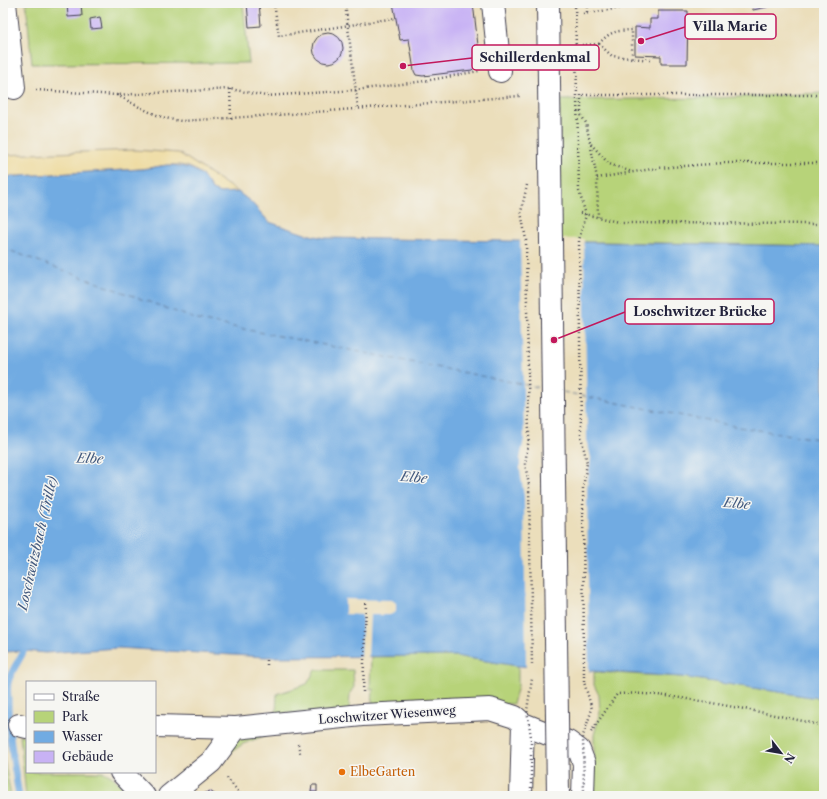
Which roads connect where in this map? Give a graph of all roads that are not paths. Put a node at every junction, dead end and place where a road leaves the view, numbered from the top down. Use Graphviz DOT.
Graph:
graph roads {
  1 [pos="5,3"];
  2 [pos="493,3"];
  3 [pos="548,3"];
  4 [pos="491,71"];
  5 [pos="14,88"];
  6 [pos="522,724"];
  7 [pos="156,726"];
  8 [pos="236,728"];
  9 [pos="122,773"];
  10 [pos="144,796"];
  11 [pos="169,796"];
  12 [pos="521,796"];
  13 [pos="558,796"];
  14 [pos="583,796"];
  1 -- 5 [label="main road"];
  2 -- 4 [label="main road"];
  3 -- 13 [label="main road, bridge"];
  6 -- 8 [label="main road, Loschwitzer Wiesenweg"];
  6 -- 12 [label="main road"];
  6 -- 14 [label="main road, Loschwitzer Wiesenweg"];
  7 -- 8 [label="main road, Loschwitzer Wiesenweg"];
  8 -- 11 [label="main road"];
  9 -- 10 [label="main road"];
}
